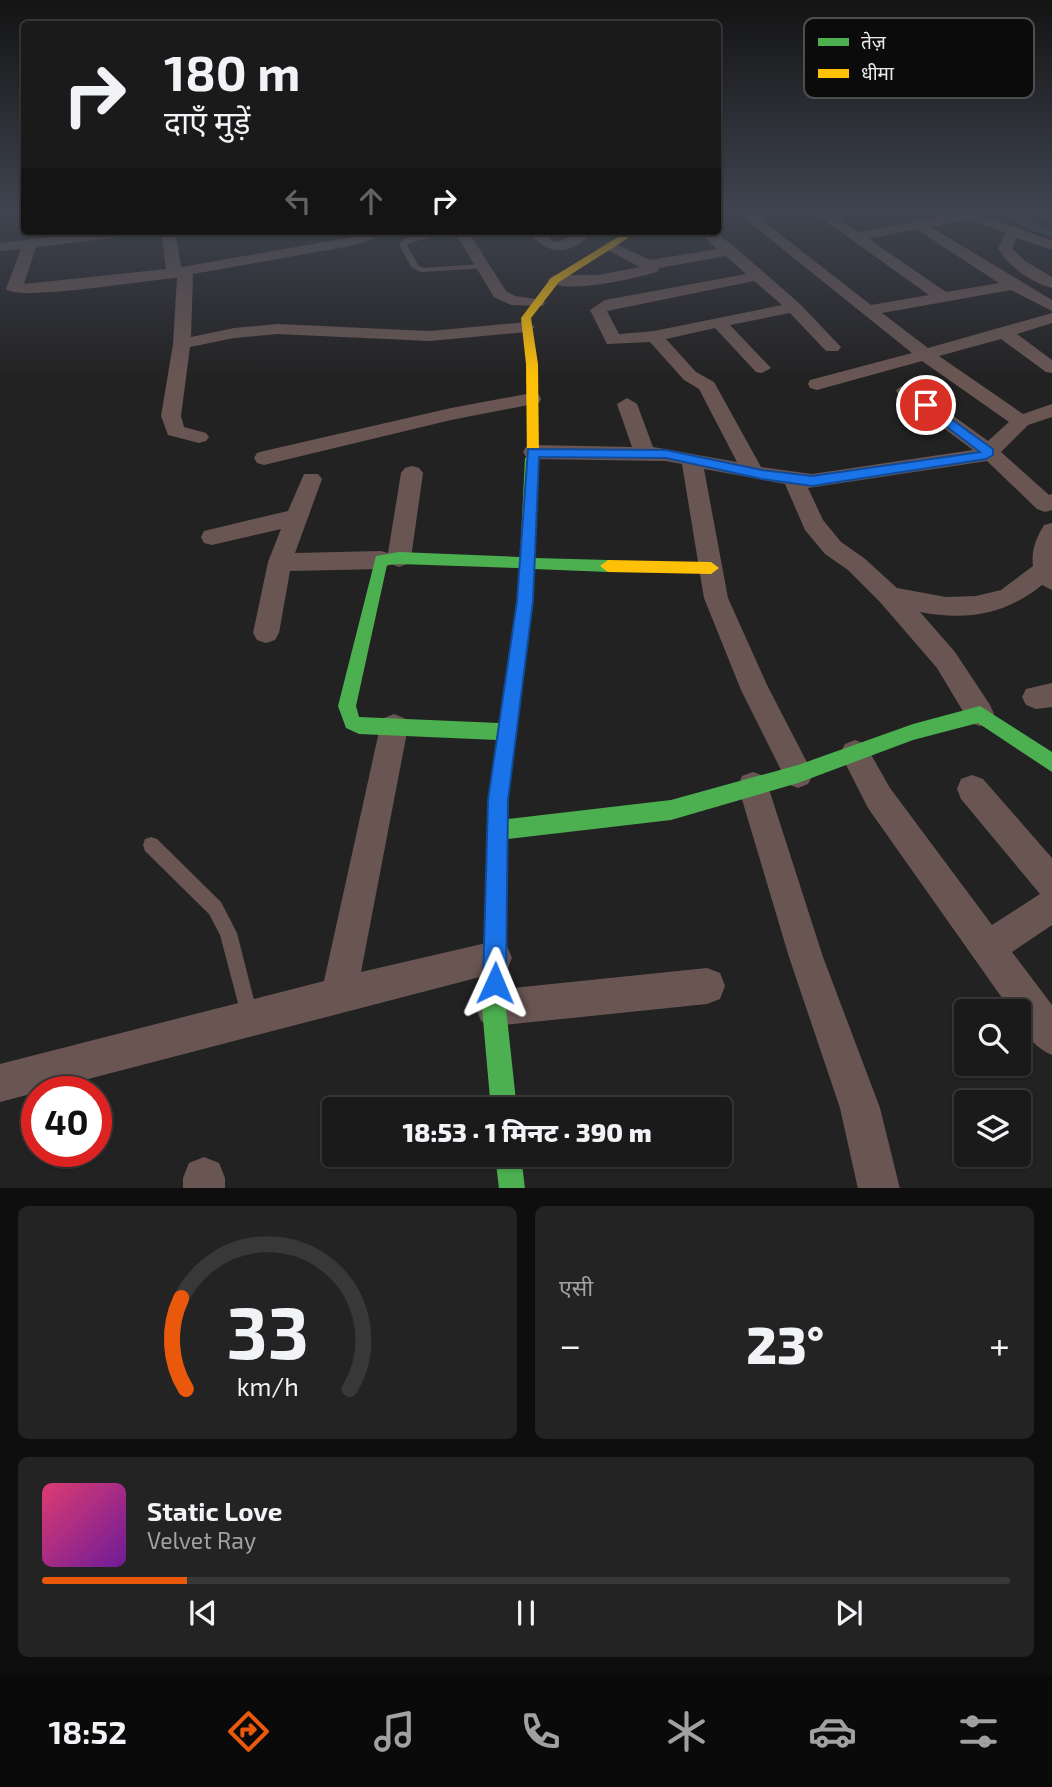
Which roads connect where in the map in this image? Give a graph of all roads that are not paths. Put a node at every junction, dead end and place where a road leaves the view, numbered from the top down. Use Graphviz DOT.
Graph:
graph roads {
  1 [pos="21,265"];
  2 [pos="177,265"];
  3 [pos="221,265"];
  4 [pos="415,265"];
  5 [pos="579,265"];
  6 [pos="647,265"];
  7 [pos="658,265"];
  8 [pos="746,265"];
  9 [pos="811,265"];
  10 [pos="898,265"];
  11 [pos="982,265"];
  12 [pos="1021,265"];
  13 [pos="483,266"];
  14 [pos="650,267"];
  15 [pos="179,273"];
  16 [pos="757,276"];
  17 [pos="555,280"];
  18 [pos="1052,283"];
  19 [pos="1013,285"];
  20 [pos="672,291"];
  21 [pos="943,297"];
  22 [pos="537,303"];
  23 [pos="1052,306"];
  24 [pos="794,307"];
  25 [pos="868,310"];
  26 [pos="1052,318"];
  27 [pos="709,323"];
  28 [pos="527,327"];
  29 [pos="1004,333"];
  30 [pos="654,335"];
  31 [pos="181,344"];
  32 [pos="832,347"];
  33 [pos="923,353"];
  34 [pos="762,368"];
  35 [pos="1052,368"];
  36 [pos="817,384"];
  37 [pos="905,390"];
  38 [pos="532,399"];
  39 [pos="627,404"];
  40 [pos="1052,410"];
  41 [pos="1021,421"];
  42 [pos="199,437"];
  43 [pos="533,452"];
  44 [pos="989,452"];
  45 [pos="645,454"];
  46 [pos="264,458"];
  47 [pos="692,460"];
  48 [pos="753,472"];
  49 [pos="412,473"];
  50 [pos="793,478"];
  51 [pos="311,479"];
  52 [pos="1050,506"];
  53 [pos="297,517"];
  54 [pos="1052,531"];
  55 [pos="212,537"];
  56 [pos="390,559"];
  57 [pos="280,562"];
  58 [pos="527,565"];
  59 [pos="711,568"];
  60 [pos="1048,575"];
  61 [pos="889,595"];
  62 [pos="266,633"];
  63 [pos="981,714"];
  64 [pos="394,727"];
  65 [pos="507,732"];
  66 [pos="855,753"];
  67 [pos="1052,763"];
  68 [pos="798,774"];
  69 [pos="753,786"];
  70 [pos="972,789"];
  71 [pos="498,830"];
  72 [pos="151,845"];
  73 [pos="1052,883"];
  74 [pos="1052,905"];
  75 [pos="989,947"];
  76 [pos="495,958"];
  77 [pos="707,986"];
  78 [pos="339,994"];
  79 [pos="494,1008"];
  80 [pos="250,1020"];
  81 [pos="1052,1037"];
  82 [pos="0,1083"];
  83 [pos="503,1097"];
  84 [pos="509,1167"];
  85 [pos="512,1188"];
  86 [pos="879,1188"];
  1 -- 15 [label="street"];
  2 -- 15 [label="street"];
  3 -- 15 [label="street"];
  4 -- 13 [label="lane"];
  5 -- 17 [label="street"];
  6 -- 14 [label="street"];
  7 -- 14 [label="street"];
  8 -- 16 [label="street"];
  9 -- 25 [label="street"];
  10 -- 21 [label="street"];
  11 -- 19 [label="street"];
  12 -- 18 [label="street"];
  13 -- 22 [label="street"];
  14 -- 17 [label="street"];
  14 -- 20 [label="street"];
  15 -- 31 [label="street"];
  16 -- 20 [label="street"];
  16 -- 24 [label="street"];
  17 -- 22 [label="street"];
  19 -- 21 [label="street"];
  19 -- 23 [label="street"];
  20 -- 27 [label="street"];
  20 -- 30 [label="street"];
  21 -- 25 [label="street"];
  22 -- 28 [label="street"];
  24 -- 27 [label="street"];
  24 -- 32 [label="street"];
  25 -- 33 [label="street"];
  26 -- 29 [label="street"];
  27 -- 30 [label="street"];
  27 -- 34 [label="street"];
  28 -- 31 [label="street"];
  28 -- 38 [label="street"];
  29 -- 33 [label="street"];
  29 -- 35 [label="street"];
  30 -- 48 [label="street"];
  31 -- 42 [label="street"];
  33 -- 36 [label="street"];
  33 -- 41 [label="street"];
  37 -- 44 [label="street"];
  38 -- 43 [label="street"];
  38 -- 46 [label="street"];
  39 -- 45 [label="street"];
  40 -- 41 [label="street"];
  41 -- 44 [label="street"];
  43 -- 45 [label="street"];
  43 -- 58 [label="street"];
  44 -- 50 [label="street"];
  44 -- 52 [label="street"];
  45 -- 47 [label="street"];
  47 -- 48 [label="street"];
  47 -- 59 [label="street"];
  48 -- 50 [label="street"];
  49 -- 56 [label="street"];
  50 -- 61 [label="street"];
  51 -- 53 [label="street"];
  53 -- 55 [label="street"];
  53 -- 57 [label="street"];
  54 -- 60 [label="street"];
  56 -- 57 [label="street"];
  56 -- 58 [label="street"];
  56 -- 64 [label="street"];
  57 -- 62 [label="street"];
  58 -- 59 [label="street"];
  58 -- 65 [label="street"];
  59 -- 68 [label="street"];
  60 -- 61 [label="street"];
  61 -- 63 [label="street"];
  63 -- 66 [label="street"];
  63 -- 67 [label="street"];
  64 -- 65 [label="street"];
  64 -- 78 [label="street"];
  65 -- 71 [label="street"];
  66 -- 68 [label="street"];
  66 -- 75 [label="street"];
  68 -- 69 [label="street"];
  69 -- 71 [label="street"];
  69 -- 86 [label="street"];
  70 -- 73 [label="street"];
  71 -- 76 [label="street"];
  72 -- 80 [label="lane"];
  74 -- 75 [label="street"];
  75 -- 81 [label="street"];
  76 -- 78 [label="street"];
  76 -- 79 [label="street"];
  77 -- 79 [label="street"];
  78 -- 80 [label="street"];
  79 -- 83 [label="street"];
  80 -- 82 [label="street"];
  84 -- 85 [label="street"];
}
